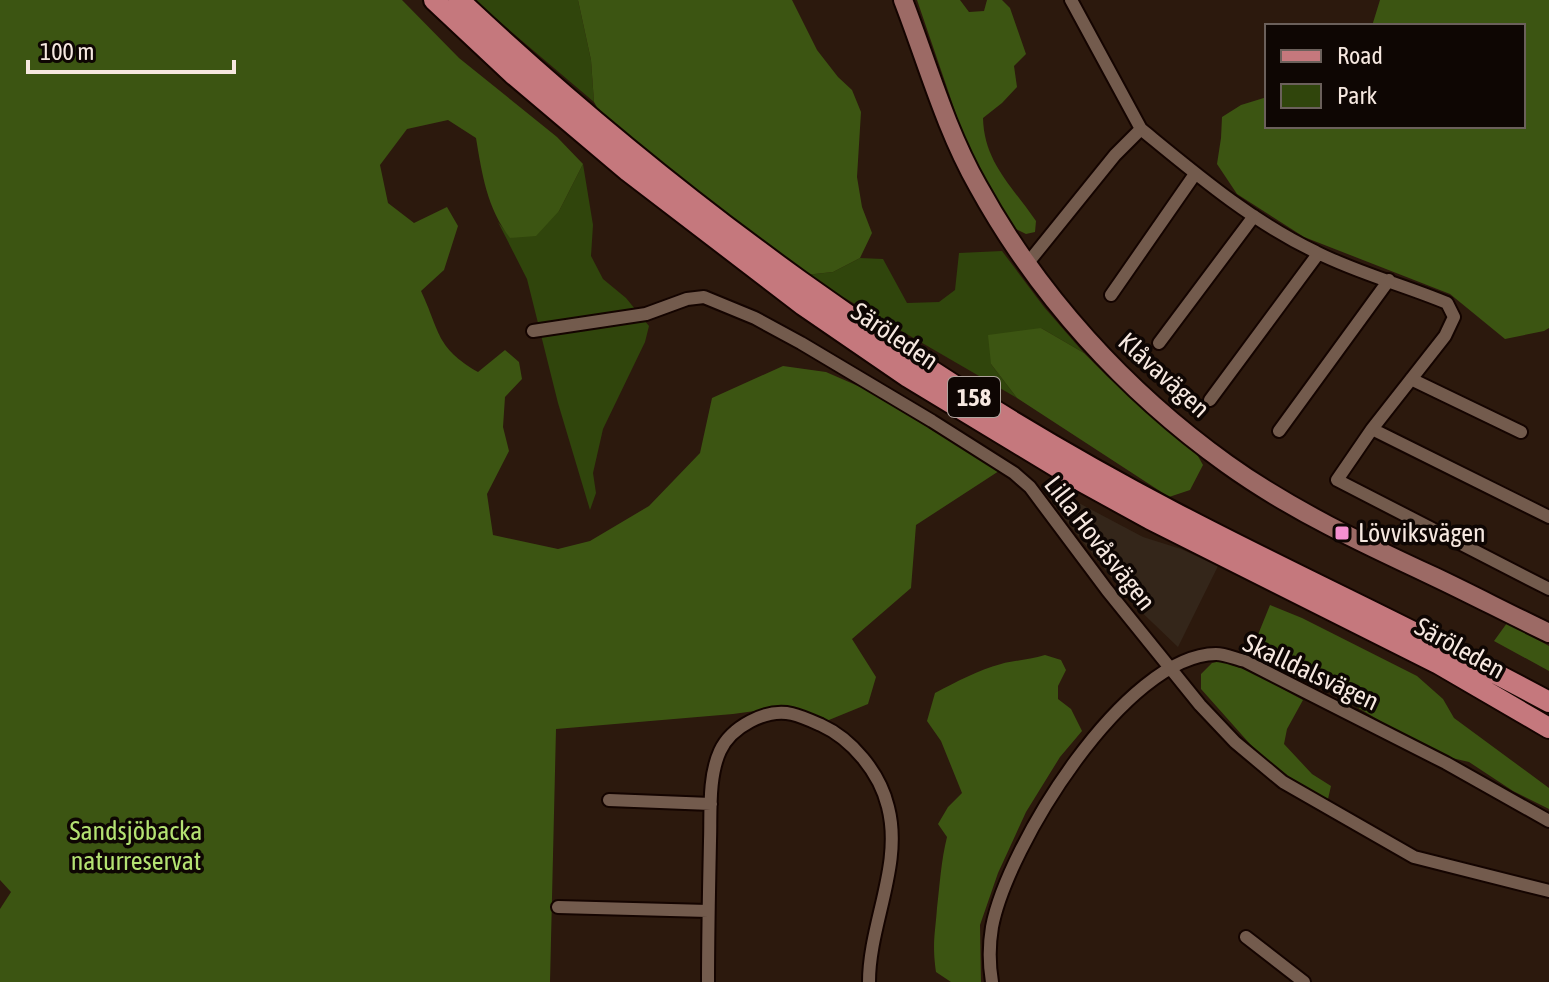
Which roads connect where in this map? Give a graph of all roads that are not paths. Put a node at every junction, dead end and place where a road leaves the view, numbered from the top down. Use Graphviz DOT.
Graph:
graph roads {
  1 [pos="434,0"];
  2 [pos="459,0"];
  3 [pos="903,0"];
  4 [pos="1071,0"];
  5 [pos="1141,129"];
  6 [pos="1195,174"];
  7 [pos="1254,216"];
  8 [pos="1318,254"];
  9 [pos="1027,264"];
  10 [pos="1389,280"];
  11 [pos="1111,295"];
  12 [pos="533,331"];
  13 [pos="1159,343"];
  14 [pos="1411,379"];
  15 [pos="1210,400"];
  16 [pos="1372,429"];
  17 [pos="1279,431"];
  18 [pos="1521,432"];
  19 [pos="1549,517"];
  20 [pos="1549,589"];
  21 [pos="1549,633"];
  22 [pos="1171,668"];
  23 [pos="1549,702"];
  24 [pos="1549,728"];
  25 [pos="609,800"];
  26 [pos="711,804"];
  27 [pos="1549,821"];
  28 [pos="1549,891"];
  29 [pos="558,907"];
  30 [pos="708,911"];
  31 [pos="1246,937"];
  32 [pos="708,982"];
  33 [pos="869,982"];
  34 [pos="992,982"];
  35 [pos="1304,982"];
  1 -- 24 [label="main road, Säröleden / 158"];
  2 -- 23 [label="main road, Säröleden / 158"];
  3 -- 9 [label="street, Klåvavägen"];
  4 -- 5 [label="street"];
  5 -- 6 [label="street"];
  5 -- 9 [label="street"];
  6 -- 7 [label="street"];
  6 -- 11 [label="street"];
  7 -- 8 [label="street"];
  7 -- 13 [label="street"];
  8 -- 10 [label="street"];
  8 -- 15 [label="street"];
  9 -- 21 [label="street, Klåvavägen"];
  10 -- 14 [label="street"];
  10 -- 17 [label="street"];
  12 -- 22 [label="street, Lilla Hovåsvägen"];
  14 -- 16 [label="street"];
  14 -- 18 [label="street"];
  16 -- 19 [label="street"];
  16 -- 20 [label="street"];
  22 -- 27 [label="street, Skalldalsvägen"];
  22 -- 28 [label="street, Lilla Hovåsvägen"];
  22 -- 34 [label="street, Skalldalsvägen"];
  25 -- 26 [label="street"];
  26 -- 30 [label="street"];
  26 -- 33 [label="street"];
  29 -- 30 [label="street"];
  30 -- 32 [label="street"];
  31 -- 35 [label="street"];
}
